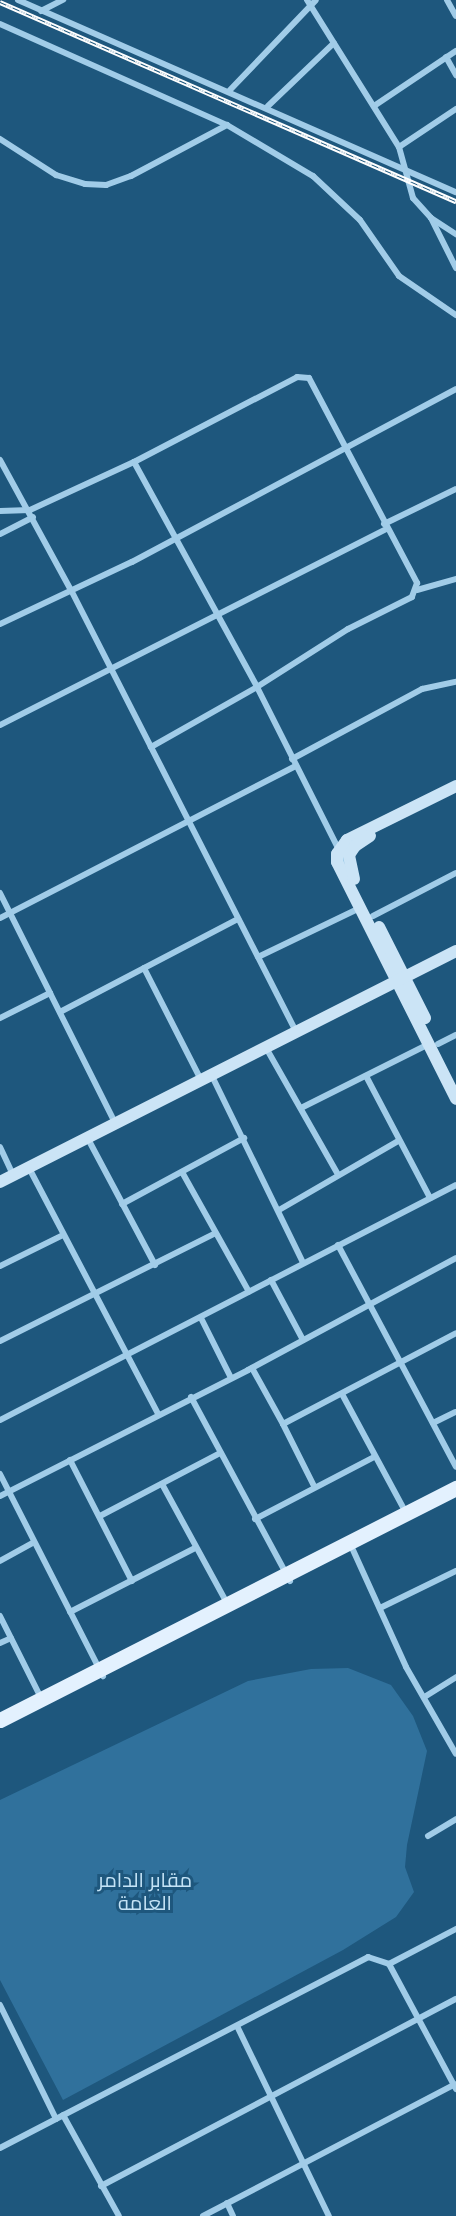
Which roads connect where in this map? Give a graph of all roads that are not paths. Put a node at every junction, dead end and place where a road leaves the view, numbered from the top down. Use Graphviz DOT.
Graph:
graph roads {
  1 [pos="18,0"];
  2 [pos="63,0"];
  3 [pos="316,0"];
  4 [pos="447,0"];
  5 [pos="309,3"];
  6 [pos="41,11"];
  7 [pos="456,16"];
  8 [pos="0,24"];
  9 [pos="334,43"];
  10 [pos="456,51"];
  11 [pos="446,57"];
  12 [pos="456,75"];
  13 [pos="230,90"];
  14 [pos="268,106"];
  15 [pos="374,106"];
  16 [pos="456,109"];
  17 [pos="227,125"];
  18 [pos="0,139"];
  19 [pos="399,147"];
  20 [pos="404,168"];
  21 [pos="456,192"];
  22 [pos="431,218"];
  23 [pos="456,234"];
  24 [pos="456,268"];
  25 [pos="456,315"];
  26 [pos="456,389"];
  27 [pos="344,447"];
  28 [pos="0,460"];
  29 [pos="134,462"];
  30 [pos="456,489"];
  31 [pos="30,510"];
  32 [pos="0,511"];
  33 [pos="33,517"];
  34 [pos="386,526"];
  35 [pos="0,534"];
  36 [pos="175,538"];
  37 [pos="456,579"];
  38 [pos="71,590"];
  39 [pos="417,590"];
  40 [pos="216,614"];
  41 [pos="0,624"];
  42 [pos="111,669"];
  43 [pos="456,682"];
  44 [pos="257,687"];
  45 [pos="0,725"];
  46 [pos="151,747"];
  47 [pos="292,759"];
  48 [pos="296,766"];
  49 [pos="456,786"];
  50 [pos="456,792"];
  51 [pos="188,820"];
  52 [pos="338,850"];
  53 [pos="350,871"];
  54 [pos="456,873"];
  55 [pos="0,893"];
  56 [pos="360,908"];
  57 [pos="10,913"];
  58 [pos="373,916"];
  59 [pos="0,918"];
  60 [pos="238,919"];
  61 [pos="456,951"];
  62 [pos="258,957"];
  63 [pos="144,968"];
  64 [pos="400,977"];
  65 [pos="50,993"];
  66 [pos="60,1012"];
  67 [pos="0,1018"];
  68 [pos="295,1030"];
  69 [pos="456,1035"];
  70 [pos="433,1044"];
  71 [pos="265,1045"];
  72 [pos="206,1076"];
  73 [pos="366,1076"];
  74 [pos="456,1081"];
  75 [pos="456,1099"];
  76 [pos="301,1108"];
  77 [pos="115,1123"];
  78 [pos="87,1136"];
  79 [pos="244,1138"];
  80 [pos="398,1141"];
  81 [pos="0,1147"];
  82 [pos="29,1167"];
  83 [pos="182,1172"];
  84 [pos="337,1173"];
  85 [pos="14,1175"];
  86 [pos="0,1182"];
  87 [pos="456,1185"];
  88 [pos="430,1197"];
  89 [pos="122,1204"];
  90 [pos="279,1210"];
  91 [pos="216,1233"];
  92 [pos="63,1235"];
  93 [pos="338,1245"];
  94 [pos="456,1258"];
  95 [pos="303,1263"];
  96 [pos="155,1265"];
  97 [pos="0,1266"];
  98 [pos="271,1280"];
  99 [pos="249,1292"];
  100 [pos="95,1295"];
  101 [pos="369,1303"];
  102 [pos="201,1318"];
  103 [pos="456,1333"];
  104 [pos="303,1340"];
  105 [pos="0,1341"];
  106 [pos="128,1356"];
  107 [pos="402,1362"];
  108 [pos="252,1368"];
  109 [pos="231,1378"];
  110 [pos="342,1394"];
  111 [pos="191,1397"];
  112 [pos="456,1412"];
  113 [pos="158,1414"];
  114 [pos="0,1420"];
  115 [pos="283,1424"];
  116 [pos="434,1424"];
  117 [pos="220,1453"];
  118 [pos="374,1457"];
  119 [pos="70,1460"];
  120 [pos="456,1467"];
  121 [pos="0,1474"];
  122 [pos="162,1484"];
  123 [pos="314,1486"];
  124 [pos="8,1492"];
  125 [pos="455,1492"];
  126 [pos="0,1496"];
  127 [pos="407,1513"];
  128 [pos="100,1516"];
  129 [pos="255,1519"];
  130 [pos="34,1542"];
  131 [pos="195,1548"];
  132 [pos="352,1550"];
  133 [pos="0,1561"];
  134 [pos="456,1571"];
  135 [pos="288,1578"];
  136 [pos="132,1581"];
  137 [pos="228,1604"];
  138 [pos="380,1608"];
  139 [pos="70,1612"];
  140 [pos="0,1616"];
  141 [pos="11,1638"];
  142 [pos="0,1644"];
  143 [pos="101,1673"];
  144 [pos="456,1677"];
  145 [pos="426,1696"];
  146 [pos="42,1698"];
  147 [pos="0,1720"];
  148 [pos="0,1729"];
  149 [pos="456,1754"];
  150 [pos="456,1820"];
  151 [pos="428,1836"];
  152 [pos="456,1929"];
  153 [pos="389,1964"];
  154 [pos="456,1999"];
  155 [pos="0,2007"];
  156 [pos="416,2020"];
  157 [pos="237,2026"];
  158 [pos="455,2086"];
  159 [pos="269,2096"];
  160 [pos="59,2117"];
  161 [pos="0,2148"];
  162 [pos="305,2162"];
  163 [pos="101,2186"];
  164 [pos="227,2203"];
  165 [pos="118,2216"];
  166 [pos="203,2216"];
  167 [pos="233,2216"];
  168 [pos="329,2216"];
  1 -- 6 [label="street"];
  2 -- 6 [label="street"];
  3 -- 5 [label="street"];
  4 -- 7 [label="street"];
  5 -- 9 [label="street"];
  5 -- 13 [label="street"];
  6 -- 13 [label="street"];
  8 -- 17 [label="street"];
  9 -- 14 [label="street"];
  9 -- 15 [label="street"];
  10 -- 11 [label="street"];
  11 -- 12 [label="street"];
  11 -- 15 [label="street"];
  13 -- 14 [label="street"];
  14 -- 20 [label="street"];
  15 -- 19 [label="street"];
  16 -- 19 [label="street"];
  17 -- 18 [label="street"];
  17 -- 25 [label="street"];
  19 -- 20 [label="street"];
  20 -- 21 [label="street"];
  20 -- 22 [label="street"];
  22 -- 23 [label="street"];
  22 -- 24 [label="street"];
  26 -- 27 [label="street"];
  27 -- 29 [label="street"];
  27 -- 34 [label="street"];
  27 -- 36 [label="street"];
  28 -- 31 [label="street"];
  29 -- 31 [label="street"];
  29 -- 36 [label="street"];
  30 -- 34 [label="street"];
  31 -- 32 [label="street"];
  31 -- 33 [label="street"];
  33 -- 35 [label="street"];
  33 -- 38 [label="street"];
  34 -- 39 [label="street"];
  34 -- 40 [label="street"];
  36 -- 38 [label="street"];
  36 -- 40 [label="street"];
  37 -- 39 [label="street"];
  38 -- 41 [label="street"];
  38 -- 42 [label="street"];
  39 -- 44 [label="street"];
  40 -- 42 [label="street"];
  40 -- 44 [label="street"];
  42 -- 45 [label="street"];
  42 -- 46 [label="street"];
  43 -- 47 [label="street"];
  44 -- 46 [label="street"];
  44 -- 47 [label="street"];
  46 -- 51 [label="street"];
  47 -- 48 [label="street"];
  48 -- 51 [label="street"];
  48 -- 52 [label="street"];
  49 -- 52 [label="street"];
  50 -- 53 [label="street"];
  51 -- 57 [label="street"];
  51 -- 60 [label="street"];
  52 -- 53 [label="street"];
  52 -- 56 [label="street"];
  53 -- 58 [label="street"];
  54 -- 58 [label="street"];
  55 -- 57 [label="street"];
  56 -- 62 [label="street"];
  56 -- 64 [label="street"];
  57 -- 59 [label="street"];
  57 -- 65 [label="street"];
  58 -- 64 [label="street"];
  60 -- 62 [label="street"];
  60 -- 63 [label="street"];
  61 -- 64 [label="street"];
  62 -- 68 [label="street"];
  63 -- 66 [label="street"];
  63 -- 72 [label="street"];
  64 -- 68 [label="street"];
  64 -- 70 [label="street"];
  65 -- 66 [label="street"];
  65 -- 67 [label="street"];
  66 -- 77 [label="street"];
  68 -- 71 [label="street"];
  69 -- 70 [label="street"];
  70 -- 73 [label="street"];
  70 -- 74 [label="street"];
  70 -- 75 [label="street"];
  71 -- 72 [label="street"];
  71 -- 76 [label="street"];
  72 -- 77 [label="street"];
  72 -- 79 [label="street"];
  73 -- 76 [label="street"];
  73 -- 80 [label="street"];
  76 -- 84 [label="street"];
  77 -- 78 [label="street"];
  78 -- 82 [label="street"];
  78 -- 89 [label="street"];
  79 -- 83 [label="street"];
  79 -- 90 [label="street"];
  80 -- 84 [label="street"];
  80 -- 88 [label="street"];
  81 -- 85 [label="street"];
  82 -- 85 [label="street"];
  82 -- 92 [label="street"];
  83 -- 89 [label="street"];
  83 -- 91 [label="street"];
  84 -- 90 [label="street"];
  85 -- 86 [label="street"];
  87 -- 88 [label="street"];
  88 -- 93 [label="street"];
  89 -- 96 [label="street"];
  90 -- 95 [label="street"];
  91 -- 96 [label="street"];
  91 -- 99 [label="street"];
  92 -- 97 [label="street"];
  92 -- 100 [label="street"];
  93 -- 95 [label="street"];
  93 -- 101 [label="street"];
  94 -- 101 [label="street"];
  95 -- 98 [label="street"];
  96 -- 100 [label="street"];
  98 -- 99 [label="street"];
  98 -- 104 [label="street"];
  99 -- 102 [label="street"];
  100 -- 105 [label="street"];
  100 -- 106 [label="street"];
  101 -- 104 [label="street"];
  101 -- 107 [label="street"];
  102 -- 106 [label="street"];
  102 -- 109 [label="street"];
  103 -- 107 [label="street"];
  104 -- 108 [label="street"];
  106 -- 113 [label="street"];
  106 -- 114 [label="street"];
  107 -- 110 [label="street"];
  107 -- 116 [label="street"];
  108 -- 109 [label="street"];
  108 -- 115 [label="street"];
  109 -- 111 [label="street"];
  110 -- 115 [label="street"];
  110 -- 118 [label="street"];
  111 -- 113 [label="street"];
  111 -- 117 [label="street"];
  112 -- 116 [label="street"];
  113 -- 119 [label="street"];
  115 -- 123 [label="street"];
  116 -- 120 [label="street"];
  117 -- 122 [label="street"];
  117 -- 129 [label="street"];
  118 -- 123 [label="street"];
  118 -- 127 [label="street"];
  119 -- 124 [label="street"];
  119 -- 128 [label="street"];
  121 -- 124 [label="street"];
  122 -- 128 [label="street"];
  122 -- 131 [label="street"];
  123 -- 129 [label="street"];
  124 -- 126 [label="street"];
  124 -- 130 [label="street"];
  125 -- 127 [label="main road"];
  125 -- 132 [label="main road"];
  127 -- 135 [label="main road"];
  128 -- 136 [label="street"];
  129 -- 135 [label="street"];
  130 -- 133 [label="street"];
  130 -- 139 [label="street"];
  131 -- 136 [label="street"];
  131 -- 137 [label="street"];
  132 -- 135 [label="main road"];
  132 -- 138 [label="street"];
  134 -- 138 [label="street"];
  135 -- 137 [label="main road"];
  135 -- 143 [label="main road"];
  136 -- 139 [label="street"];
  137 -- 143 [label="main road"];
  138 -- 145 [label="street"];
  139 -- 143 [label="street"];
  140 -- 141 [label="street"];
  141 -- 142 [label="street"];
  141 -- 146 [label="street"];
  143 -- 146 [label="main road"];
  143 -- 148 [label="main road"];
  144 -- 145 [label="street"];
  145 -- 149 [label="street"];
  146 -- 147 [label="main road"];
  150 -- 151 [label="street"];
  152 -- 153 [label="street"];
  153 -- 156 [label="street"];
  153 -- 157 [label="street"];
  154 -- 156 [label="street"];
  155 -- 160 [label="street"];
  156 -- 158 [label="street"];
  156 -- 159 [label="street"];
  157 -- 159 [label="street"];
  157 -- 160 [label="street"];
  158 -- 162 [label="street"];
  159 -- 162 [label="street"];
  159 -- 163 [label="street"];
  160 -- 161 [label="street"];
  160 -- 163 [label="street"];
  162 -- 164 [label="street"];
  162 -- 168 [label="street"];
  163 -- 165 [label="street"];
  164 -- 166 [label="street"];
  164 -- 167 [label="street"];
}
